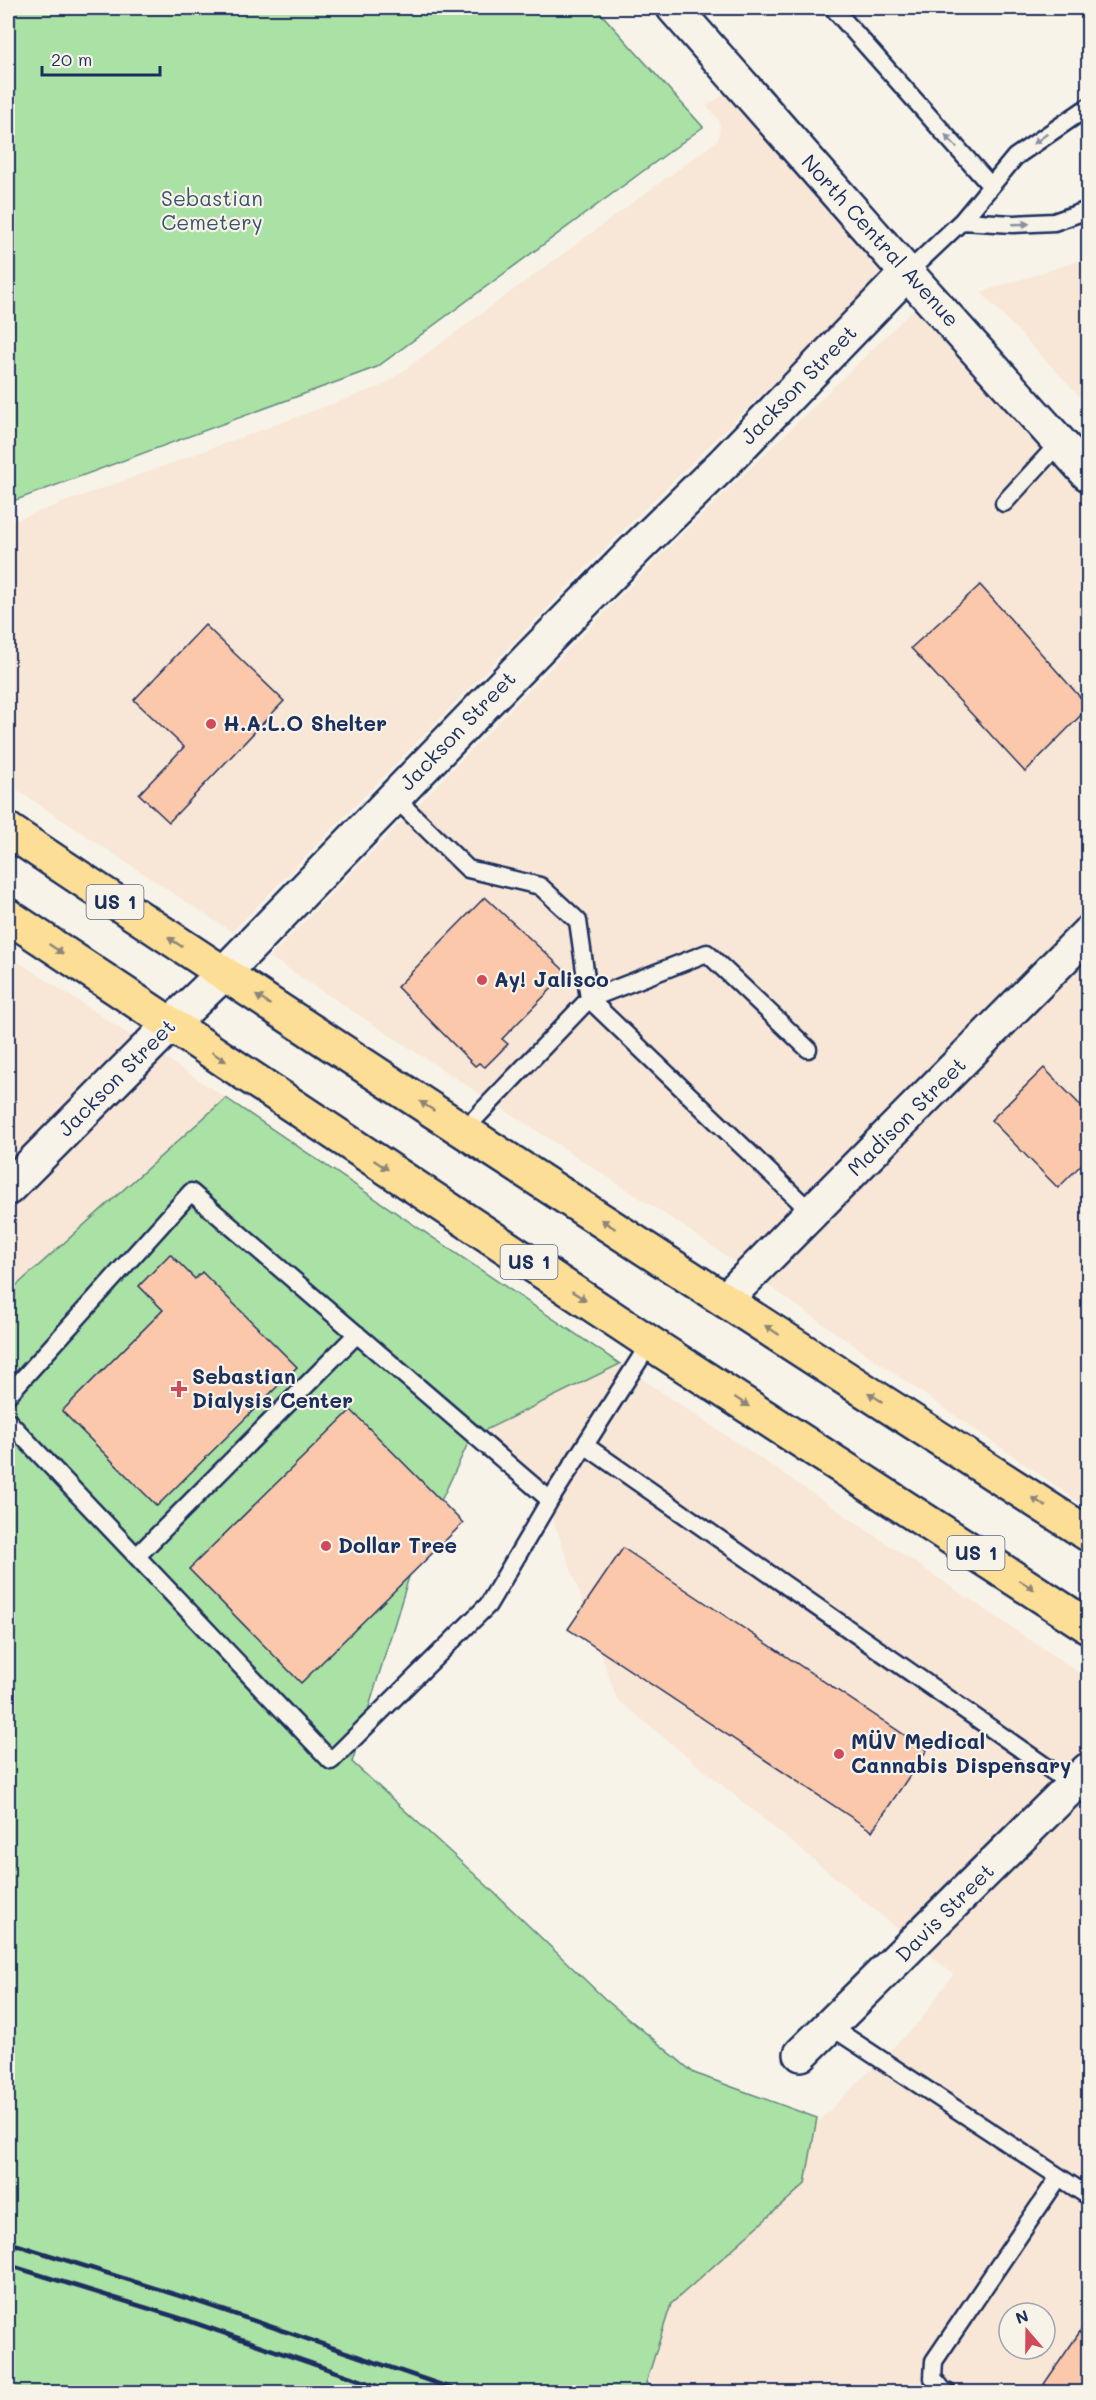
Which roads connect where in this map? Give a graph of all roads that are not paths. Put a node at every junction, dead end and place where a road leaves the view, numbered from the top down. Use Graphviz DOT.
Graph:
graph roads {
  1 [pos="674,8"];
  2 [pos="833,8"];
  3 [pos="1089,107"];
  4 [pos="990,185"];
  5 [pos="1089,210"];
  6 [pos="962,221"];
  7 [pos="907,273"];
  8 [pos="1060,442"];
  9 [pos="1089,474"];
  10 [pos="1004,503"];
  11 [pos="394,797"];
  12 [pos="8,830"];
  13 [pos="8,916"];
  14 [pos="1089,933"];
  15 [pos="223,974"];
  16 [pos="589,999"];
  17 [pos="170,1025"];
  18 [pos="808,1049"];
  19 [pos="464,1130"];
  20 [pos="8,1188"];
  21 [pos="812,1214"];
  22 [pos="725,1300"];
  23 [pos="357,1335"];
  24 [pos="650,1343"];
  25 [pos="8,1395"];
  26 [pos="8,1421"];
  27 [pos="586,1446"];
  28 [pos="550,1500"];
  29 [pos="1089,1534"];
  30 [pos="137,1556"];
  31 [pos="1080,1616"];
  32 [pos="1084,1784"];
  33 [pos="830,2026"];
  34 [pos="801,2054"];
  35 [pos="1059,2177"];
  36 [pos="1089,2196"];
  37 [pos="947,2392"];
  1 -- 7 [label="street, North Central Avenue"];
  4 -- 2 [label="lane, one-way"];
  3 -- 4 [label="lane, one-way"];
  4 -- 6 [label="lane"];
  6 -- 5 [label="lane, one-way"];
  6 -- 7 [label="lane"];
  7 -- 8 [label="street, North Central Avenue"];
  7 -- 11 [label="street, Jackson Street"];
  8 -- 9 [label="street, North Central Avenue"];
  8 -- 10 [label="lane"];
  11 -- 15 [label="street, Jackson Street"];
  11 -- 16 [label="lane"];
  15 -- 12 [label="main road, US 1, one-way"];
  13 -- 17 [label="main road, US 1, one-way"];
  14 -- 21 [label="street, Madison Street"];
  15 -- 17 [label="street, Jackson Street"];
  19 -- 15 [label="main road, US 1, one-way"];
  16 -- 18 [label="lane"];
  16 -- 19 [label="lane"];
  16 -- 21 [label="lane"];
  17 -- 20 [label="street, Jackson Street"];
  17 -- 24 [label="main road, US 1, one-way"];
  22 -- 19 [label="main road, US 1, one-way"];
  21 -- 22 [label="street, Madison Street"];
  29 -- 22 [label="main road, US 1, one-way"];
  23 -- 25 [label="lane"];
  23 -- 28 [label="lane"];
  23 -- 30 [label="lane"];
  24 -- 27 [label="lane"];
  24 -- 31 [label="main road, US 1, one-way"];
  26 -- 30 [label="lane"];
  27 -- 28 [label="lane"];
  27 -- 32 [label="lane"];
  28 -- 30 [label="lane"];
  32 -- 33 [label="street, Davis Street"];
  33 -- 34 [label="street, Davis Street"];
  33 -- 35 [label="lane"];
  35 -- 36 [label="lane"];
  35 -- 37 [label="lane"];
}
